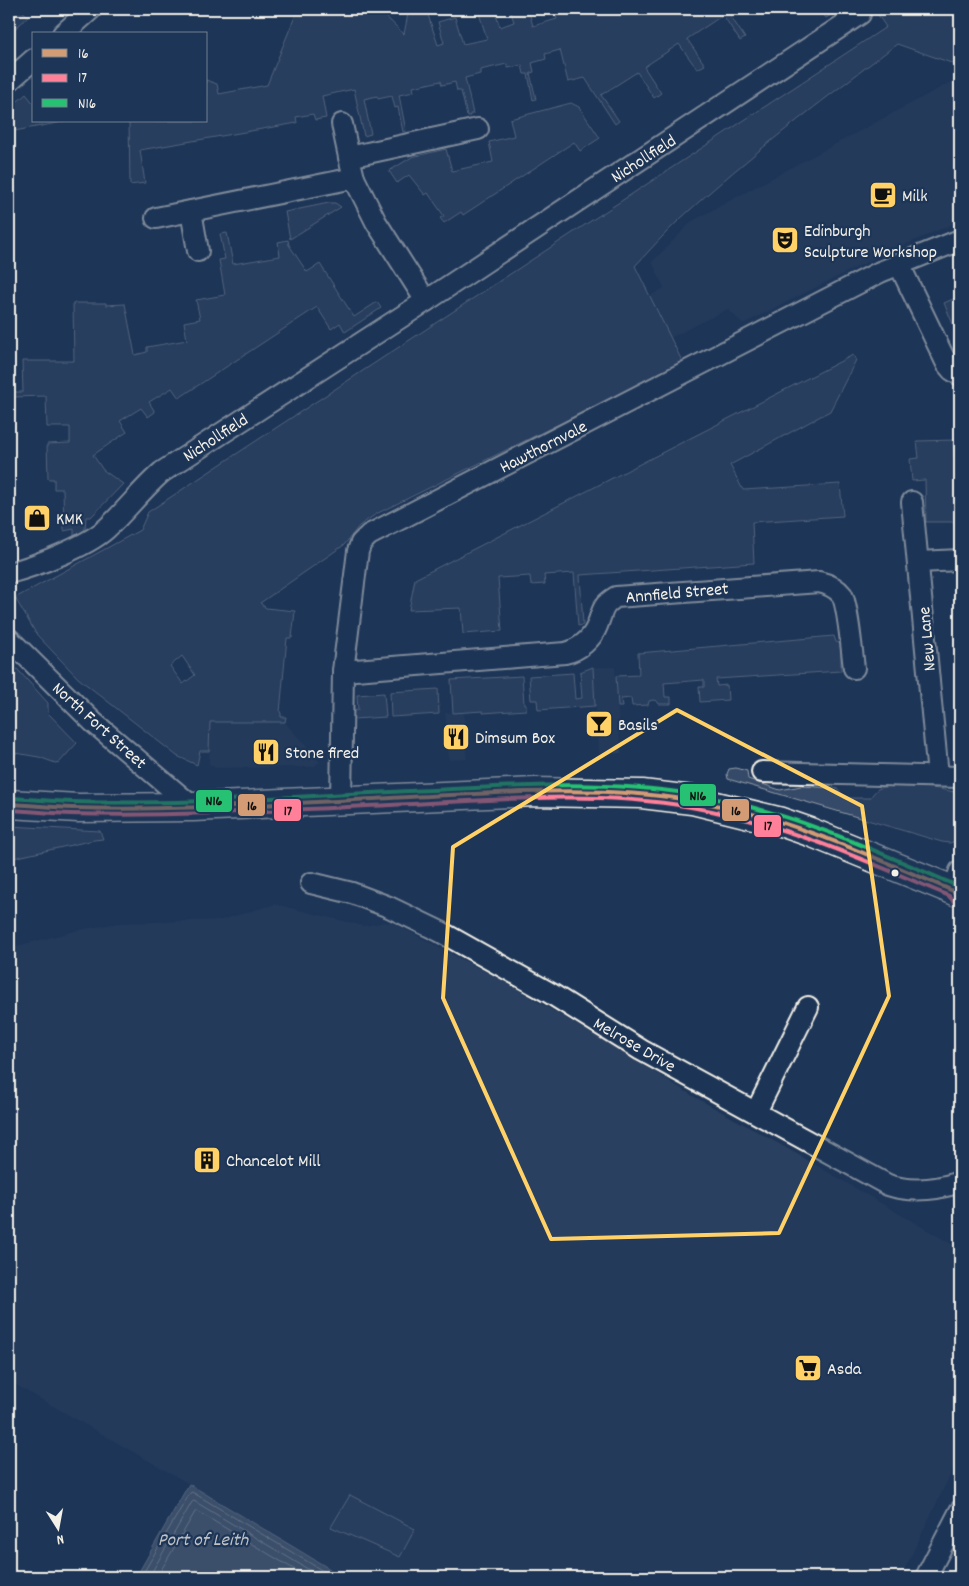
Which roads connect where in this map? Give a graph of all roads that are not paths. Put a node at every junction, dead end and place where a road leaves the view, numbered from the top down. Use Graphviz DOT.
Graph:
graph roads {
  1 [pos="91,9"];
  2 [pos="860,14"];
  3 [pos="65,32"];
  4 [pos="32,61"];
  5 [pos="9,81"];
  6 [pos="342,124"];
  7 [pos="478,129"];
  8 [pos="349,157"];
  9 [pos="354,178"];
  10 [pos="190,211"];
  11 [pos="156,218"];
  12 [pos="960,240"];
  13 [pos="198,251"];
  14 [pos="899,264"];
  15 [pos="426,301"];
  16 [pos="960,375"];
  17 [pos="912,502"];
  18 [pos="960,560"];
  19 [pos="919,562"];
  20 [pos="9,574"];
  21 [pos="9,639"];
  22 [pos="854,668"];
  23 [pos="343,670"];
  24 [pos="762,772"];
  25 [pos="938,776"];
  26 [pos="960,776"];
  27 [pos="341,801"];
  28 [pos="9,804"];
  29 [pos="193,807"];
  30 [pos="311,883"];
  31 [pos="959,889"];
  32 [pos="808,1006"];
  33 [pos="756,1112"];
  34 [pos="960,1182"];
  35 [pos="960,1511"];
  36 [pos="926,1577"];
  1 -- 3 [label="street"];
  2 -- 15 [label="street, Nichollfield"];
  4 -- 5 [label="street"];
  6 -- 8 [label="street"];
  7 -- 8 [label="street"];
  8 -- 9 [label="street"];
  9 -- 10 [label="street"];
  9 -- 15 [label="street"];
  10 -- 11 [label="street"];
  10 -- 13 [label="street"];
  12 -- 14 [label="street, Hawthornvale"];
  14 -- 16 [label="street"];
  14 -- 23 [label="street, Hawthornvale"];
  15 -- 20 [label="street, Nichollfield"];
  17 -- 19 [label="street, New Lane"];
  18 -- 19 [label="street"];
  19 -- 25 [label="street, New Lane"];
  21 -- 29 [label="street, North Fort Street"];
  22 -- 23 [label="street, Annfield Street"];
  23 -- 27 [label="street, Hawthornvale"];
  24 -- 25 [label="street"];
  25 -- 26 [label="street"];
  27 -- 29 [label="main road"];
  27 -- 31 [label="main road"];
  28 -- 29 [label="main road"];
  30 -- 33 [label="street, Melrose Drive"];
  32 -- 33 [label="street"];
  33 -- 34 [label="street, Melrose Drive"];
  35 -- 36 [label="street"];
}
